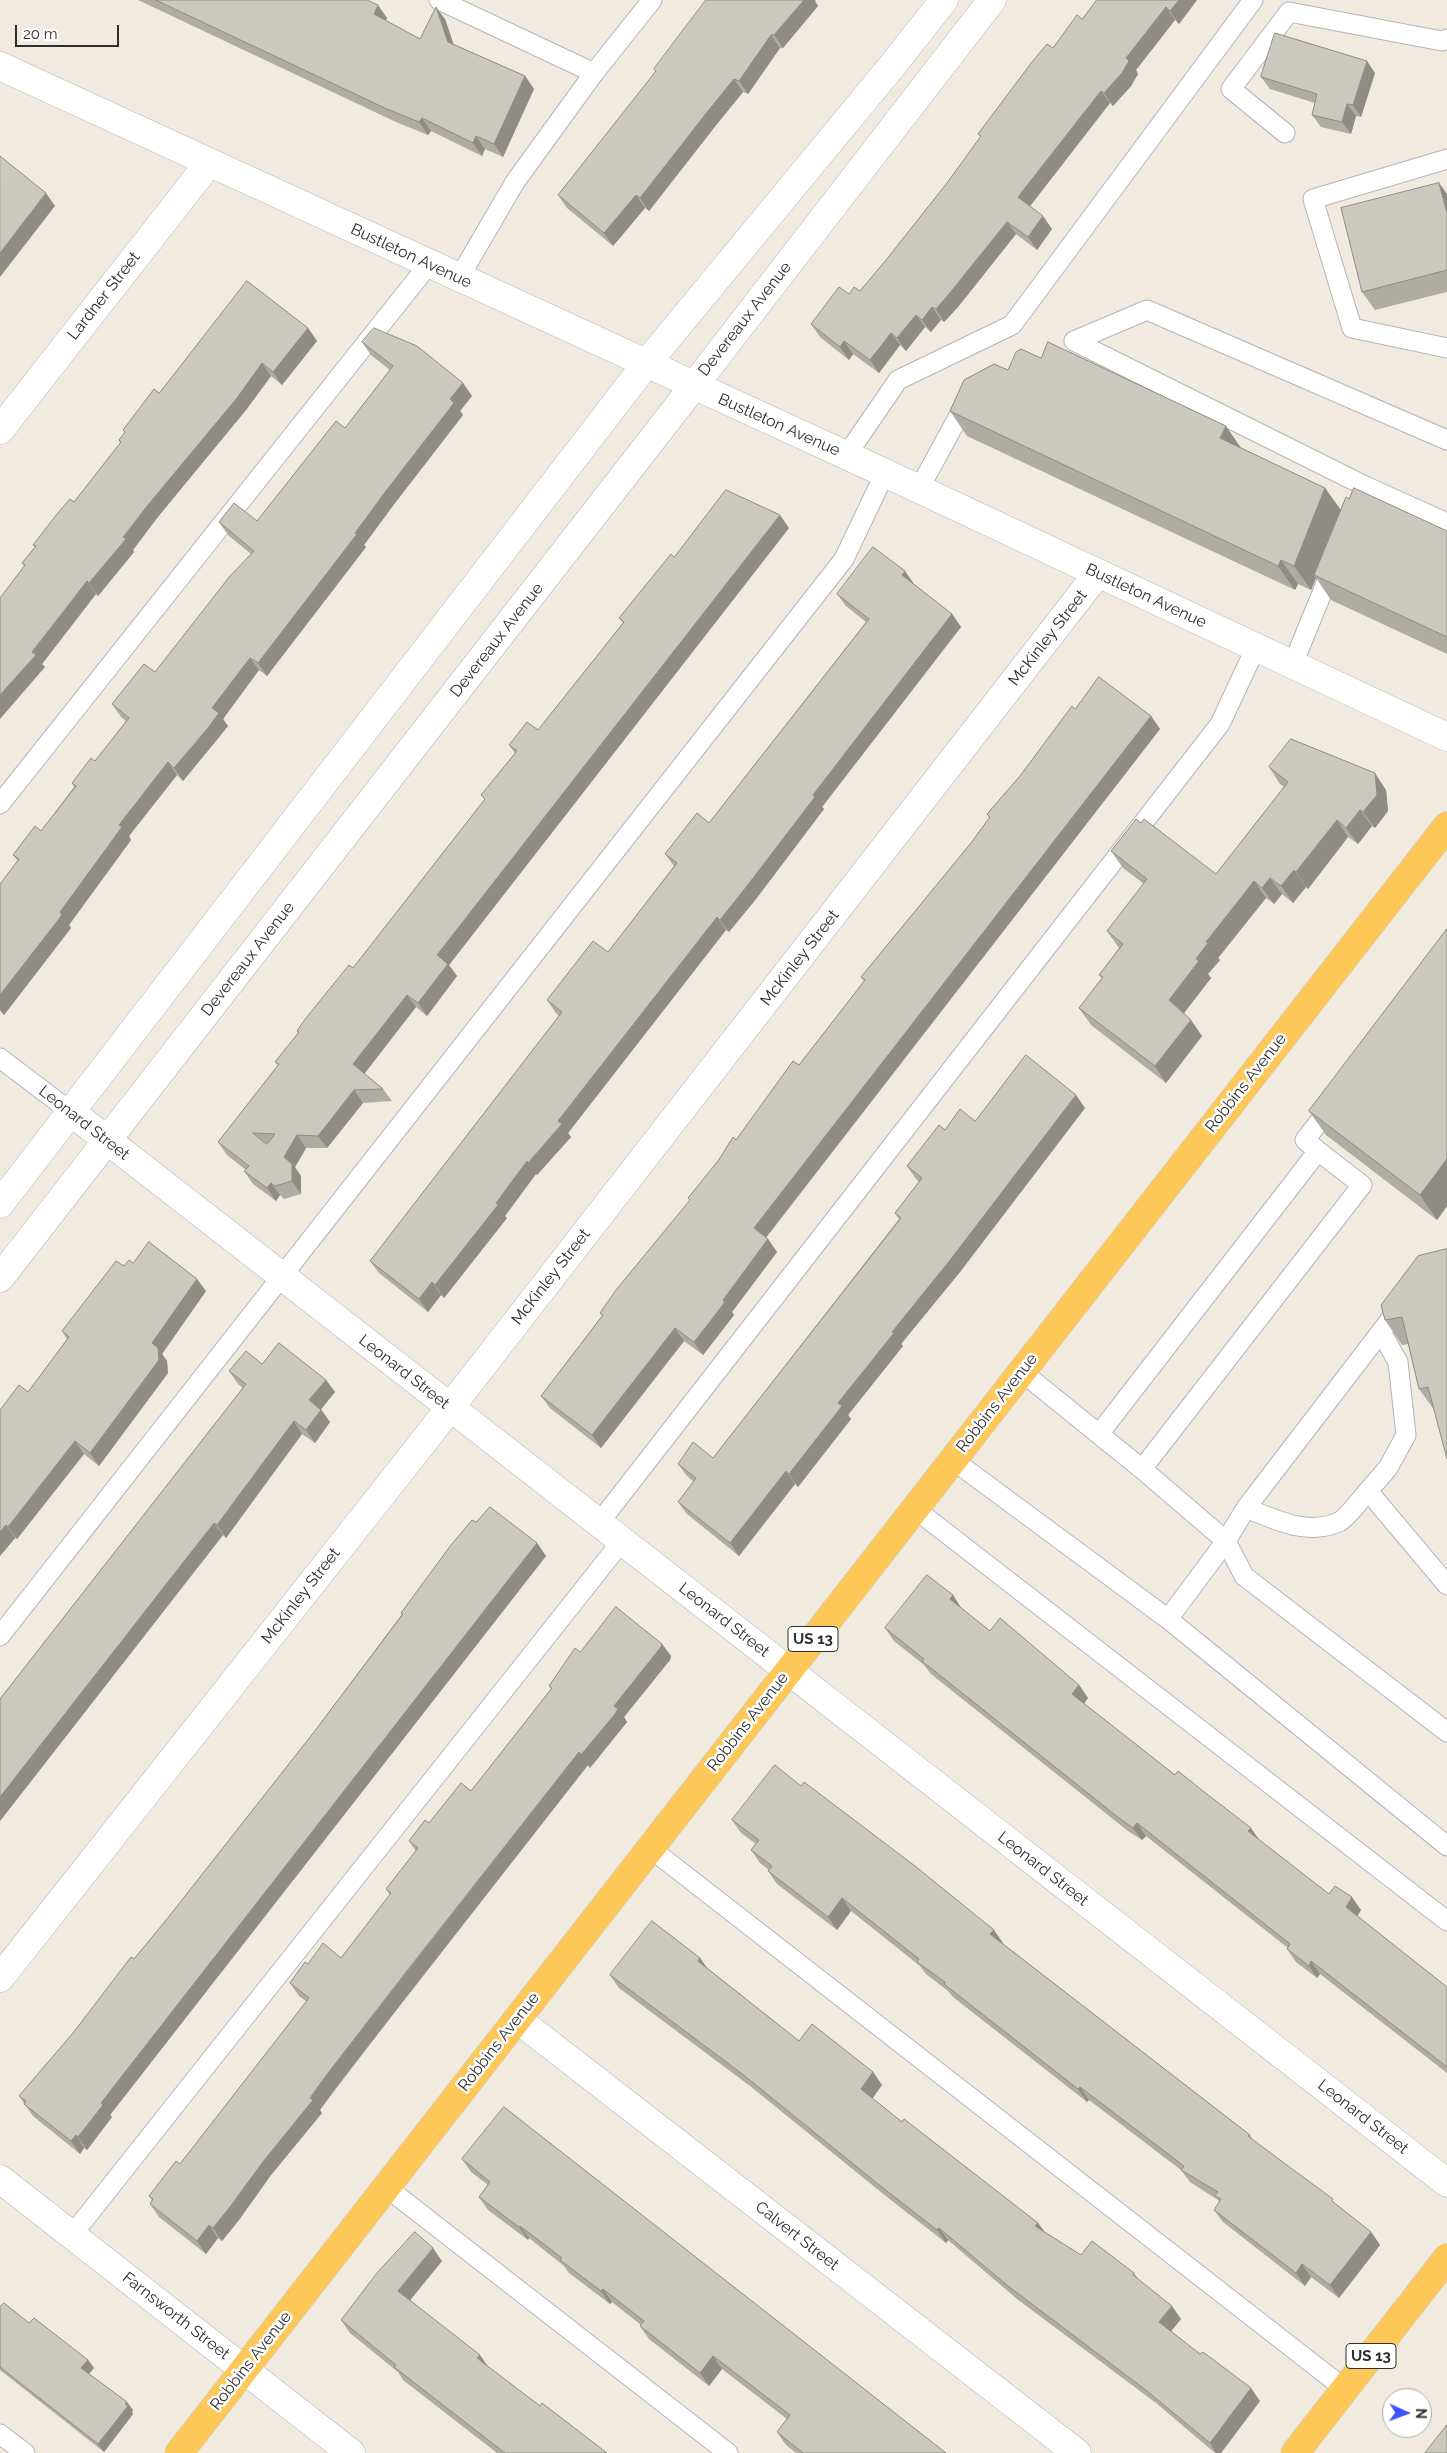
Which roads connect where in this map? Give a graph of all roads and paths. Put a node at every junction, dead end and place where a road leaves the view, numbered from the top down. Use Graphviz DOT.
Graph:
graph roads {
  1 [pos="439,0"];
  2 [pos="652,0"];
  3 [pos="944,0"];
  4 [pos="992,0"];
  5 [pos="1252,0"];
  6 [pos="1447,39"];
  7 [pos="0,66"];
  8 [pos="892,66"];
  9 [pos="594,73"];
  10 [pos="922,89"];
  11 [pos="1285,133"];
  12 [pos="1447,158"];
  13 [pos="208,162"];
  14 [pos="429,264"];
  15 [pos="460,278"];
  16 [pos="1074,341"];
  17 [pos="1447,348"];
  18 [pos="1058,350"];
  19 [pos="646,364"];
  20 [pos="693,386"];
  21 [pos="984,391"];
  22 [pos="0,430"];
  23 [pos="1447,440"];
  24 [pos="846,456"];
  25 [pos="885,473"];
  26 [pos="919,489"];
  27 [pos="1447,523"];
  28 [pos="1340,547"];
  29 [pos="1098,573"];
  30 [pos="1256,647"];
  31 [pos="1293,664"];
  32 [pos="1447,737"];
  33 [pos="0,804"];
  34 [pos="1447,826"];
  35 [pos="0,1058"];
  36 [pos="1346,1087"];
  37 [pos="71,1112"];
  38 [pos="107,1141"];
  39 [pos="1318,1151"];
  40 [pos="0,1204"];
  41 [pos="280,1276"];
  42 [pos="0,1278"];
  43 [pos="1412,1292"];
  44 [pos="1382,1332"];
  45 [pos="1022,1372"];
  46 [pos="450,1408"];
  47 [pos="1099,1434"];
  48 [pos="953,1460"];
  49 [pos="1142,1469"];
  50 [pos="1368,1491"];
  51 [pos="1246,1508"];
  52 [pos="915,1509"];
  53 [pos="599,1523"];
  54 [pos="622,1541"];
  55 [pos="1226,1541"];
  56 [pos="1447,1585"];
  57 [pos="1168,1619"];
  58 [pos="0,1636"];
  59 [pos="788,1671"];
  60 [pos="1447,1732"];
  61 [pos="1447,1846"];
  62 [pos="650,1848"];
  63 [pos="1447,1921"];
  64 [pos="0,1978"];
  65 [pos="517,2019"];
  66 [pos="0,2179"];
  67 [pos="1447,2182"];
  68 [pos="386,2187"];
  69 [pos="72,2235"];
  70 [pos="1447,2258"];
  71 [pos="244,2370"];
  72 [pos="1345,2389"];
  73 [pos="0,2434"];
  74 [pos="25,2453"];
  75 [pos="179,2453"];
  76 [pos="351,2453"];
  77 [pos="728,2453"];
  78 [pos="1077,2453"];
  79 [pos="1295,2453"];
  1 -- 9 [label="lane"];
  2 -- 9 [label="lane"];
  3 -- 8 [label="street"];
  4 -- 10 [label="street, Devereaux Avenue"];
  5 -- 24 [label="lane"];
  6 -- 11 [label="lane"];
  7 -- 13 [label="street, Bustleton Avenue"];
  8 -- 10 [label="street"];
  8 -- 19 [label="street"];
  9 -- 15 [label="lane"];
  10 -- 20 [label="street, Devereaux Avenue"];
  12 -- 17 [label="lane"];
  13 -- 14 [label="street, Bustleton Avenue"];
  13 -- 22 [label="street, Lardner Street"];
  14 -- 15 [label="street, Bustleton Avenue"];
  14 -- 33 [label="lane"];
  15 -- 19 [label="street, Bustleton Avenue"];
  16 -- 18 [label="lane"];
  16 -- 23 [label="lane"];
  16 -- 27 [label="lane"];
  19 -- 20 [label="street, Bustleton Avenue"];
  19 -- 37 [label="street"];
  20 -- 24 [label="street, Bustleton Avenue"];
  20 -- 38 [label="street, Devereaux Avenue"];
  21 -- 26 [label="lane"];
  24 -- 25 [label="street, Bustleton Avenue"];
  25 -- 26 [label="street, Bustleton Avenue"];
  25 -- 41 [label="lane"];
  26 -- 29 [label="street, Bustleton Avenue"];
  28 -- 31 [label="lane"];
  29 -- 30 [label="street, Bustleton Avenue"];
  29 -- 46 [label="street, McKinley Street"];
  30 -- 31 [label="street, Bustleton Avenue"];
  30 -- 53 [label="lane"];
  31 -- 32 [label="street, Bustleton Avenue"];
  34 -- 45 [label="highway, Robbins Avenue / US 13"];
  35 -- 37 [label="lane, Leonard Street"];
  36 -- 39 [label="lane"];
  37 -- 38 [label="street, Leonard Street"];
  37 -- 40 [label="street"];
  38 -- 41 [label="street, Leonard Street"];
  38 -- 42 [label="street, Devereaux Avenue"];
  39 -- 47 [label="lane"];
  39 -- 49 [label="lane"];
  41 -- 46 [label="street, Leonard Street"];
  41 -- 58 [label="lane"];
  43 -- 44 [label="lane"];
  44 -- 50 [label="lane"];
  44 -- 51 [label="lane"];
  45 -- 47 [label="lane"];
  45 -- 48 [label="highway, Robbins Avenue / US 13"];
  46 -- 53 [label="street, Leonard Street"];
  46 -- 64 [label="street, McKinley Street"];
  47 -- 49 [label="lane"];
  48 -- 52 [label="highway, Robbins Avenue / US 13"];
  48 -- 57 [label="lane"];
  49 -- 55 [label="lane"];
  50 -- 51 [label="lane"];
  50 -- 56 [label="lane"];
  51 -- 55 [label="lane"];
  52 -- 59 [label="highway, Robbins Avenue / US 13"];
  52 -- 63 [label="lane"];
  53 -- 54 [label="street, Leonard Street"];
  54 -- 59 [label="street, Leonard Street"];
  54 -- 69 [label="lane"];
  55 -- 57 [label="lane"];
  55 -- 60 [label="lane"];
  57 -- 61 [label="lane"];
  59 -- 62 [label="highway, Robbins Avenue / US 13"];
  59 -- 67 [label="street, Leonard Street"];
  62 -- 65 [label="highway, Robbins Avenue / US 13"];
  62 -- 72 [label="lane"];
  65 -- 68 [label="highway, Robbins Avenue / US 13"];
  65 -- 78 [label="street, Calvert Street"];
  66 -- 69 [label="street, Farnsworth Street"];
  68 -- 71 [label="highway, Robbins Avenue / US 13"];
  68 -- 77 [label="lane"];
  69 -- 71 [label="street, Farnsworth Street"];
  70 -- 72 [label="highway, US 13"];
  71 -- 75 [label="highway, Robbins Avenue / US 13"];
  71 -- 76 [label="street, Farnsworth Street"];
  72 -- 79 [label="highway, US 13"];
  73 -- 74 [label="lane"];
}
